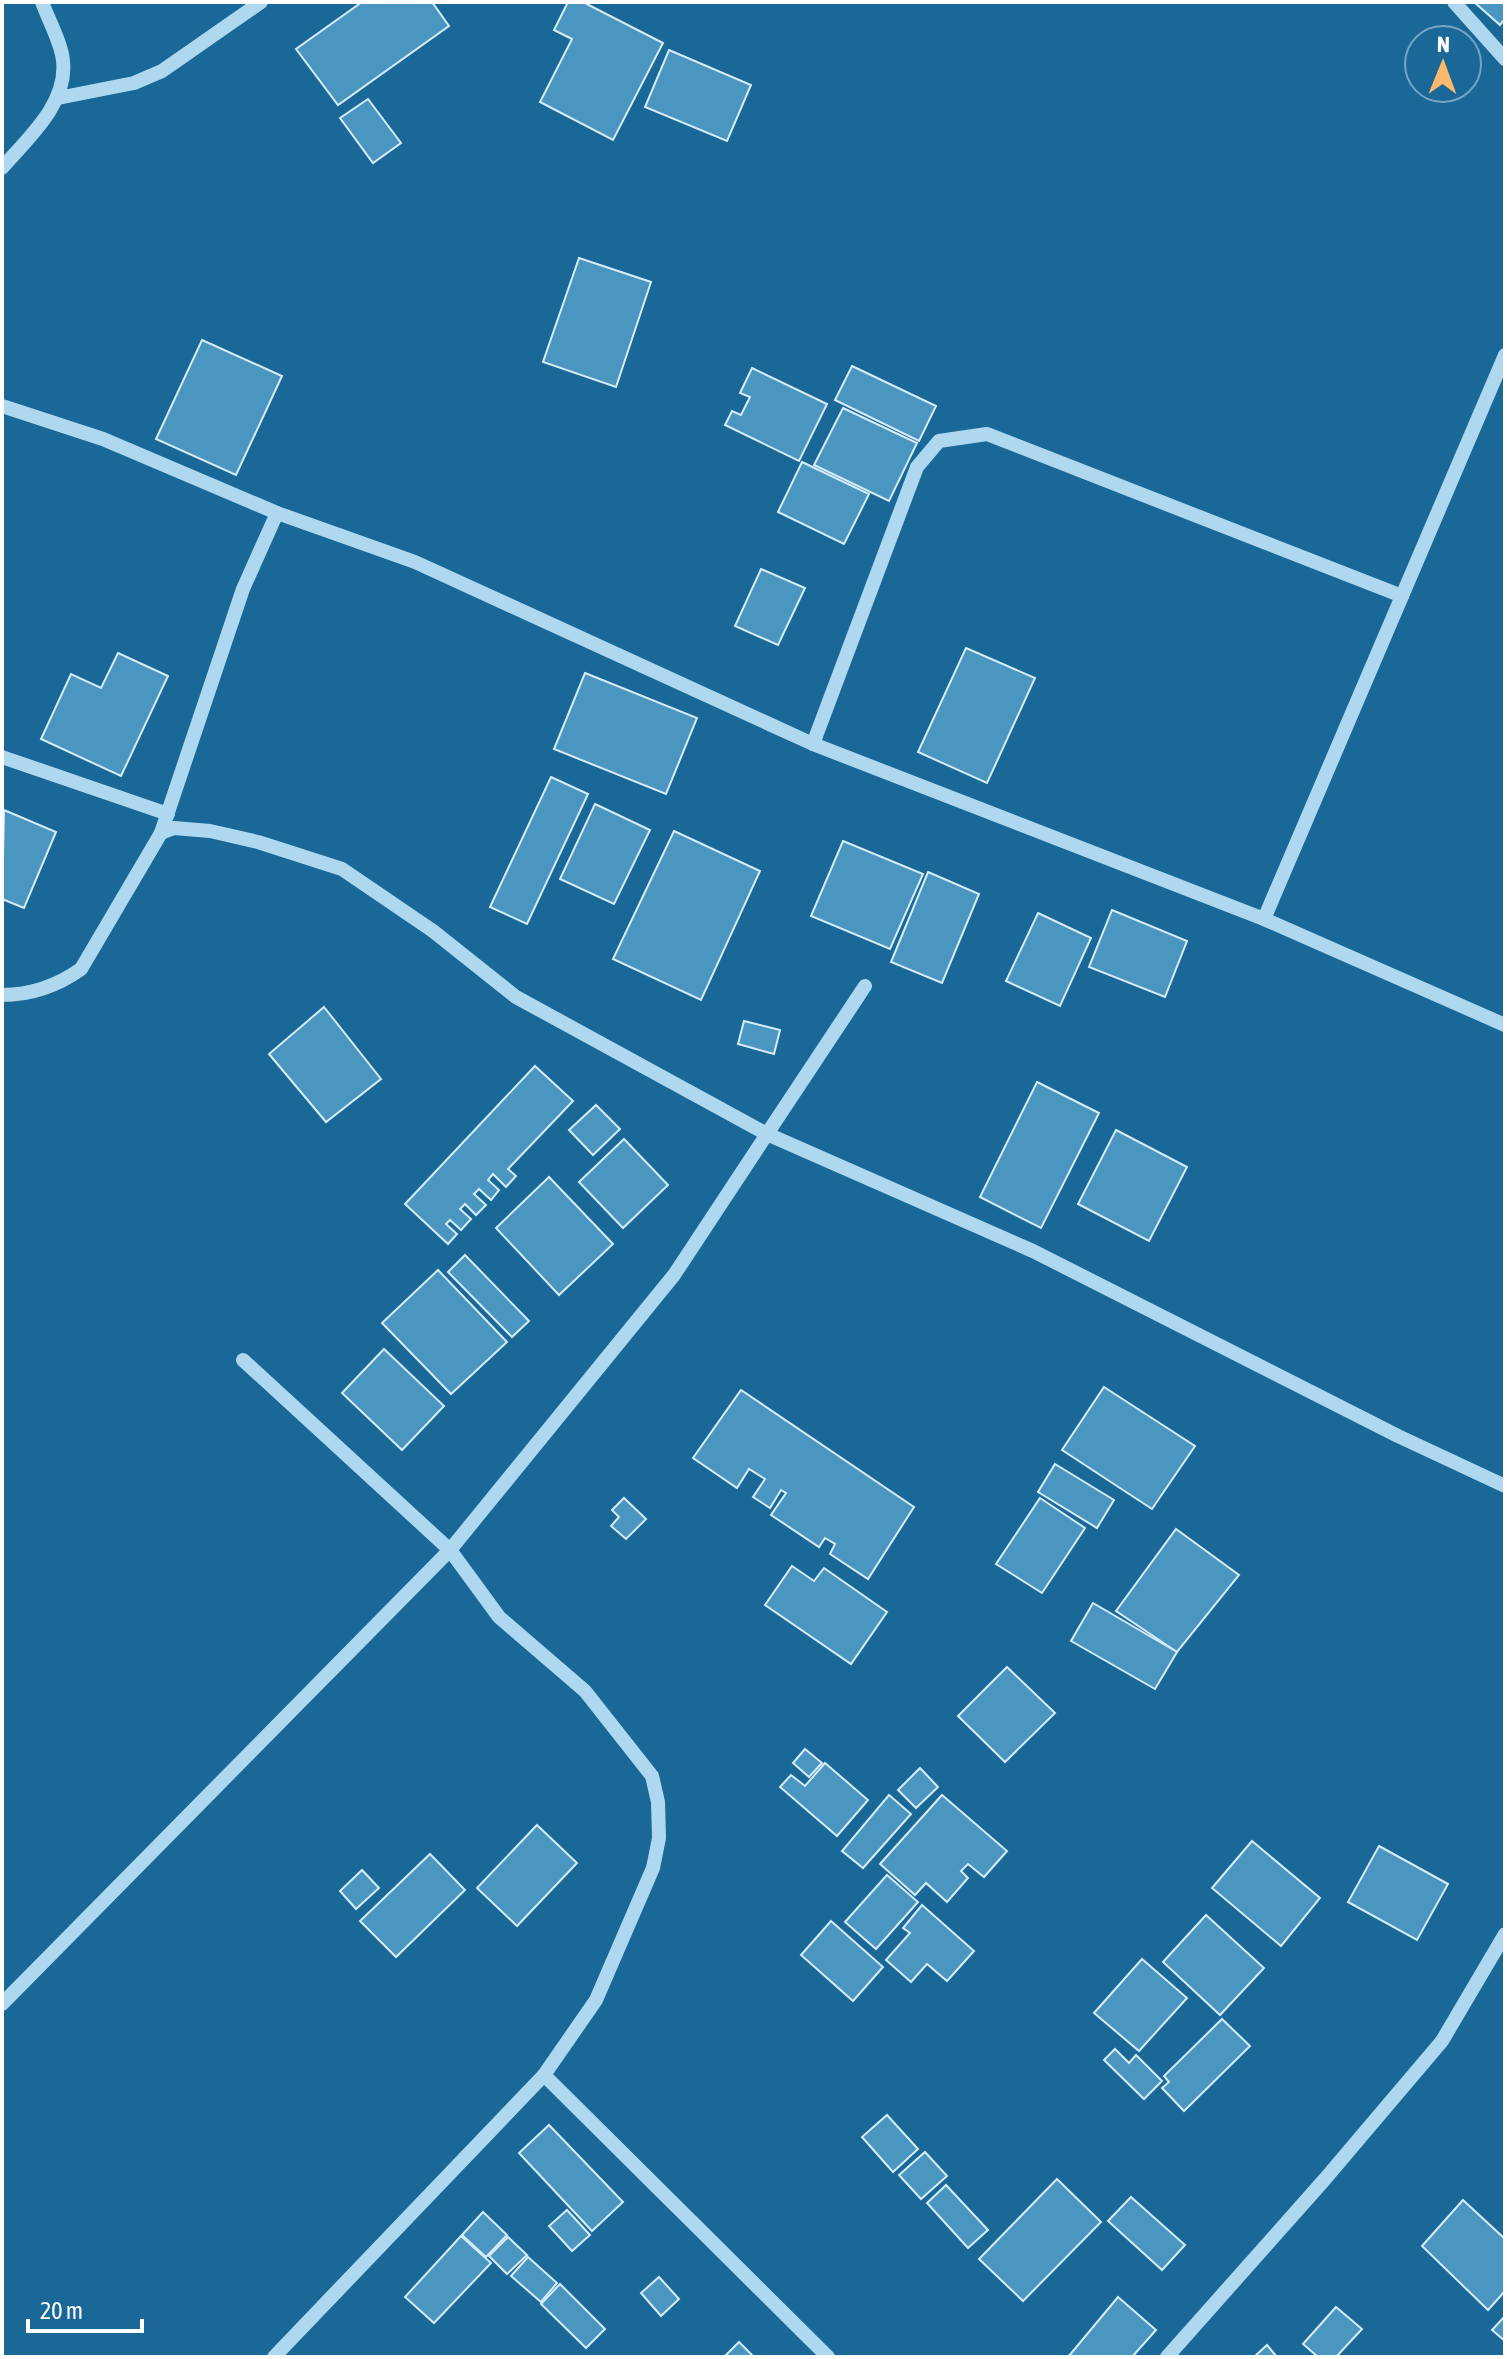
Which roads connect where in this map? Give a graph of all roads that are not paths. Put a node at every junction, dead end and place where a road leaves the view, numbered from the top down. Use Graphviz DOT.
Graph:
graph roads {
  1 [pos="42,2"];
  2 [pos="261,2"];
  3 [pos="1454,2"];
  4 [pos="1505,59"];
  5 [pos="58,98"];
  6 [pos="2,168"];
  7 [pos="1505,355"];
  8 [pos="2,406"];
  9 [pos="277,513"];
  10 [pos="1402,596"];
  11 [pos="813,744"];
  12 [pos="2,757"];
  13 [pos="168,814"];
  14 [pos="161,833"];
  15 [pos="1264,919"];
  16 [pos="865,986"];
  17 [pos="2,995"];
  18 [pos="1505,1025"];
  19 [pos="767,1134"];
  20 [pos="243,1360"];
  21 [pos="1505,1486"];
  22 [pos="450,1550"];
  23 [pos="1505,1934"];
  24 [pos="2,2004"];
  25 [pos="544,2075"];
  26 [pos="274,2357"];
  27 [pos="828,2357"];
  28 [pos="1167,2357"];
  1 -- 5 [label="street"];
  2 -- 5 [label="street"];
  3 -- 4 [label="street"];
  5 -- 6 [label="street"];
  7 -- 10 [label="street"];
  8 -- 9 [label="street"];
  9 -- 11 [label="street"];
  9 -- 13 [label="street"];
  10 -- 11 [label="street"];
  10 -- 15 [label="street"];
  11 -- 15 [label="street"];
  12 -- 13 [label="street"];
  13 -- 14 [label="street"];
  14 -- 17 [label="street"];
  14 -- 19 [label="street"];
  15 -- 18 [label="street"];
  16 -- 19 [label="street"];
  19 -- 21 [label="street"];
  19 -- 22 [label="street"];
  20 -- 22 [label="street"];
  22 -- 24 [label="street"];
  22 -- 25 [label="street"];
  23 -- 28 [label="street"];
  25 -- 26 [label="street"];
  25 -- 27 [label="street"];
}
